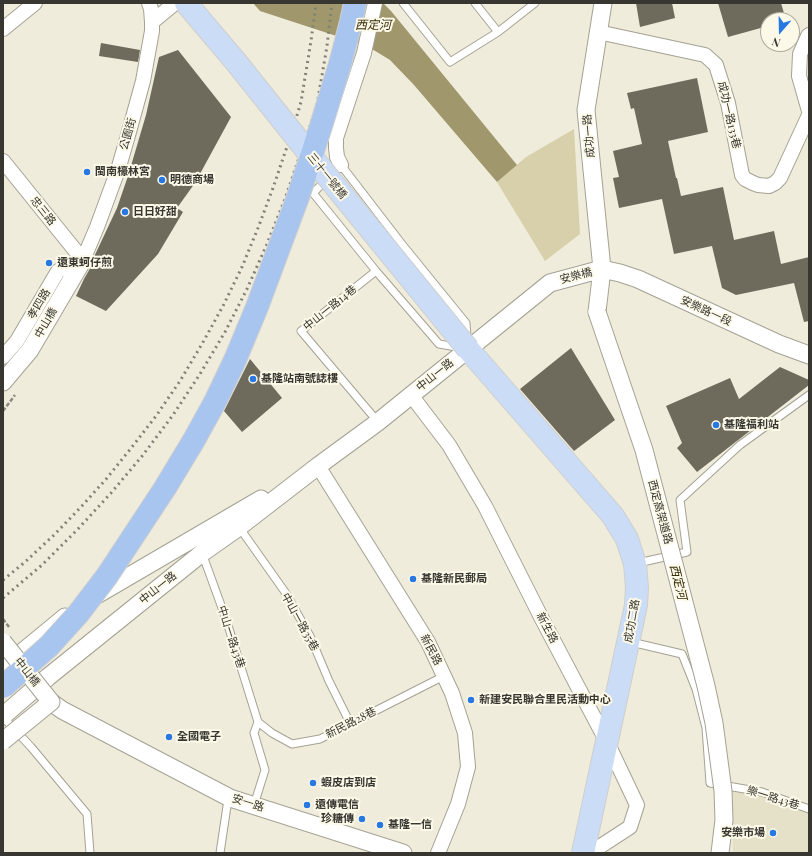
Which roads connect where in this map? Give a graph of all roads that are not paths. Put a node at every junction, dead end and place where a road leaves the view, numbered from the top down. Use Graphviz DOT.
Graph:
graph roads {
  1 [pos="35,3"];
  2 [pos="149,3"];
  3 [pos="174,3"];
  4 [pos="186,3"];
  5 [pos="346,3"];
  6 [pos="355,3"];
  7 [pos="375,3"];
  8 [pos="403,3"];
  9 [pos="475,3"];
  10 [pos="535,3"];
  11 [pos="603,3"];
  12 [pos="152,22"];
  13 [pos="3,29"];
  14 [pos="498,32"];
  15 [pos="598,32"];
  16 [pos="809,36"];
  17 [pos="340,64"];
  18 [pos="809,111"];
  19 [pos="809,115"];
  20 [pos="3,161"];
  21 [pos="341,165"];
  22 [pos="83,260"];
  23 [pos="598,270"];
  24 [pos="376,271"];
  25 [pos="550,283"];
  26 [pos="468,349"];
  27 [pos="809,355"];
  28 [pos="3,357"];
  29 [pos="3,382"];
  30 [pos="411,395"];
  31 [pos="809,395"];
  32 [pos="378,422"];
  33 [pos="318,466"];
  34 [pos="239,527"];
  35 [pos="202,553"];
  36 [pos="634,564"];
  37 [pos="628,641"];
  38 [pos="3,642"];
  39 [pos="3,668"];
  40 [pos="444,676"];
  41 [pos="3,687"];
  42 [pos="51,702"];
  43 [pos="3,716"];
  44 [pos="258,722"];
  45 [pos="350,723"];
  46 [pos="102,731"];
  47 [pos="3,741"];
  48 [pos="607,742"];
  49 [pos="230,798"];
  50 [pos="254,805"];
  51 [pos="809,809"];
  52 [pos="90,853"];
  53 [pos="220,853"];
  54 [pos="403,853"];
  55 [pos="438,853"];
  56 [pos="583,853"];
  57 [pos="590,853"];
  58 [pos="720,853"];
  1 -- 13 [label="street"];
  2 -- 12 [label="street, 公園街"];
  3 -- 12 [label="street"];
  4 -- 26 [label="main road, 三十一號橋, bridge"];
  5 -- 17 [label="highway"];
  6 -- 17 [label="highway"];
  7 -- 21 [label="street"];
  8 -- 14 [label="lane"];
  9 -- 14 [label="lane"];
  10 -- 14 [label="lane"];
  11 -- 15 [label="street, 成功一路"];
  12 -- 22 [label="street, 公園街"];
  15 -- 19 [label="street, 成功一路133巷"];
  15 -- 23 [label="street, 成功一路"];
  16 -- 18 [label="street"];
  17 -- 41 [label="highway, bridge"];
  20 -- 22 [label="street, 忠三路"];
  21 -- 24 [label="lane"];
  21 -- 26 [label="lane"];
  22 -- 28 [label="street, 孝四路"];
  22 -- 29 [label="street, 中山橋"];
  23 -- 25 [label="street, 安樂橋"];
  23 -- 27 [label="street, 安樂路一段"];
  23 -- 58 [label="street, 西定高架道路, bridge"];
  24 -- 26 [label="lane"];
  24 -- 32 [label="lane, 中山一路14巷"];
  25 -- 26 [label="street, 中山一路"];
  26 -- 30 [label="street, 中山一路"];
  26 -- 36 [label="main road, 成功二路"];
  30 -- 32 [label="street, 中山一路"];
  30 -- 48 [label="street, 新生路"];
  31 -- 36 [label="lane"];
  32 -- 33 [label="street, 中山一路"];
  33 -- 34 [label="street, 中山一路"];
  33 -- 39 [label="street, 中山一路"];
  33 -- 40 [label="street, 新民路"];
  34 -- 35 [label="street, 中山一路"];
  34 -- 45 [label="lane, 中山一路35巷"];
  35 -- 43 [label="street, 中山一路"];
  35 -- 44 [label="lane, 中山一路43巷"];
  36 -- 37 [label="main road, 成功二路"];
  37 -- 48 [label="main road, 成功二路"];
  37 -- 51 [label="lane, 樂一路43巷"];
  38 -- 42 [label="street, 中山橋, bridge"];
  40 -- 45 [label="lane, 新民路28巷"];
  40 -- 55 [label="street, 新民路"];
  42 -- 46 [label="street, 中山橋"];
  42 -- 47 [label="street, bridge"];
  43 -- 52 [label="lane"];
  44 -- 45 [label="lane, 新民路28巷"];
  44 -- 50 [label="lane"];
  46 -- 49 [label="street, 安一路"];
  48 -- 56 [label="main road, 成功二路"];
  48 -- 57 [label="street, 新生路"];
  49 -- 50 [label="street, 安一路"];
  49 -- 53 [label="lane"];
  50 -- 54 [label="street, 安一路"];
}
